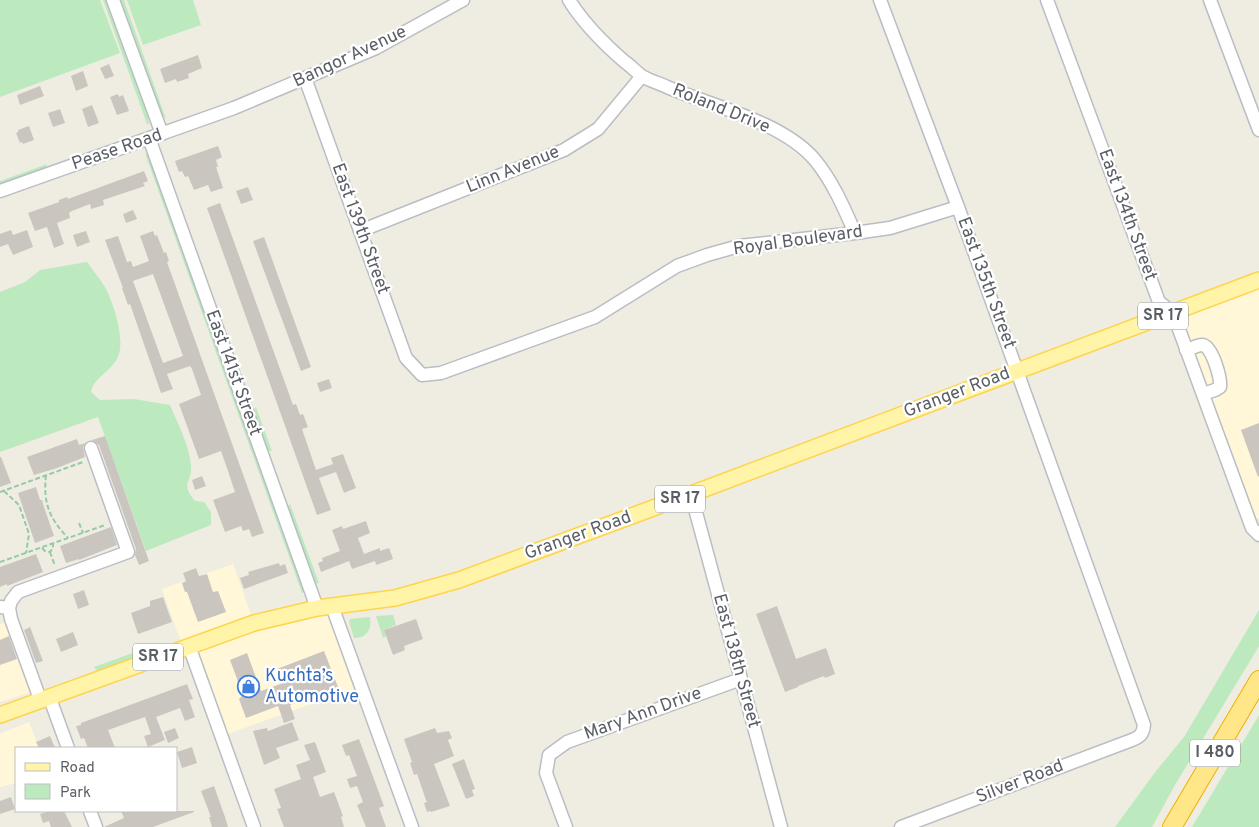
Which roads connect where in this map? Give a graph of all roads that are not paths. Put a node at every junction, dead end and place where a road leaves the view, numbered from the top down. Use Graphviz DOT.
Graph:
graph roads {
  1 [pos="113,0"];
  2 [pos="463,0"];
  3 [pos="569,0"];
  4 [pos="880,0"];
  5 [pos="1047,0"];
  6 [pos="1210,0"];
  7 [pos="642,76"];
  8 [pos="304,78"];
  9 [pos="234,108"];
  10 [pos="1259,130"];
  11 [pos="162,134"];
  12 [pos="149,138"];
  13 [pos="0,190"];
  14 [pos="958,206"];
  15 [pos="360,231"];
  16 [pos="855,233"];
  17 [pos="1259,280"];
  18 [pos="1172,313"];
  19 [pos="1186,350"];
  20 [pos="1017,371"];
  21 [pos="422,375"];
  22 [pos="1203,394"];
  23 [pos="92,453"];
  24 [pos="691,494"];
  25 [pos="1259,535"];
  26 [pos="332,606"];
  27 [pos="4,608"];
  28 [pos="317,608"];
  29 [pos="189,646"];
  30 [pos="740,679"];
  31 [pos="1259,680"];
  32 [pos="45,698"];
  33 [pos="0,715"];
  34 [pos="1140,737"];
  35 [pos="68,747"];
  36 [pos="90,812"];
  37 [pos="96,827"];
  38 [pos="254,827"];
  39 [pos="412,827"];
  40 [pos="566,827"];
  41 [pos="782,827"];
  42 [pos="901,827"];
  43 [pos="1172,827"];
  1 -- 11 [label="street"];
  2 -- 8 [label="street, Bangor Avenue"];
  3 -- 7 [label="street, Roland Drive"];
  4 -- 14 [label="street, East 135th Street"];
  5 -- 18 [label="street, East 134th Street"];
  6 -- 10 [label="street"];
  7 -- 15 [label="street, Linn Avenue"];
  7 -- 16 [label="street, Roland Drive"];
  8 -- 9 [label="street, Bangor Avenue"];
  8 -- 15 [label="street, East 139th Street"];
  9 -- 11 [label="street, Pease Road"];
  11 -- 12 [label="street, Pease Road"];
  12 -- 13 [label="street, Pease Road"];
  12 -- 28 [label="street, East 141st Street"];
  14 -- 16 [label="street, Royal Boulevard"];
  14 -- 20 [label="street, East 135th Street"];
  15 -- 21 [label="street, East 139th Street"];
  16 -- 21 [label="street, Royal Boulevard"];
  17 -- 18 [label="main road, Granger Road / SR 17"];
  18 -- 19 [label="street, East 134th Street"];
  18 -- 20 [label="main road, Granger Road / SR 17"];
  19 -- 22 [label="street, East 134th Street"];
  19 -- 22 [label="street"];
  20 -- 24 [label="main road, Granger Road / SR 17"];
  20 -- 34 [label="street, East 135th Street"];
  22 -- 25 [label="street, East 134th Street"];
  23 -- 27 [label="street"];
  24 -- 26 [label="main road, Granger Road / SR 17"];
  24 -- 30 [label="street, East 138th Street"];
  26 -- 28 [label="main road, Granger Road / SR 17"];
  26 -- 39 [label="street"];
  27 -- 32 [label="street"];
  28 -- 29 [label="main road, Granger Road / SR 17"];
  29 -- 32 [label="main road, Granger Road / SR 17"];
  29 -- 38 [label="street"];
  30 -- 40 [label="street, Mary Ann Drive"];
  30 -- 41 [label="street, East 138th Street"];
  31 -- 43 [label="highway, I 480"];
  32 -- 33 [label="main road, Granger Road / SR 17"];
  32 -- 35 [label="street"];
  34 -- 42 [label="street, Silver Road"];
  36 -- 37 [label="street"];
}
